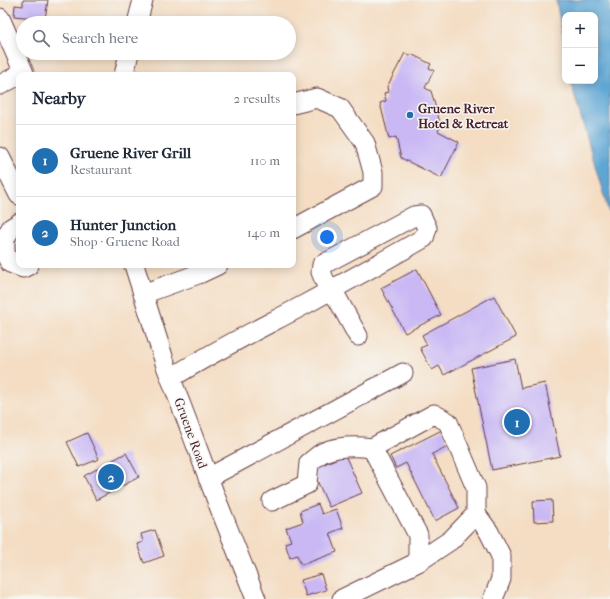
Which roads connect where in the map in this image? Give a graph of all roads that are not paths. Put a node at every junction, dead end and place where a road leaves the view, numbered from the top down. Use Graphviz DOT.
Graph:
graph roads {
  1 [pos="143,0"];
  2 [pos="139,16"];
  3 [pos="0,18"];
  4 [pos="16,54"];
  5 [pos="19,60"];
  6 [pos="127,60"];
  7 [pos="24,72"];
  8 [pos="125,72"];
  9 [pos="16,77"];
  10 [pos="0,85"];
  11 [pos="296,103"];
  12 [pos="0,157"];
  13 [pos="9,175"];
  14 [pos="16,189"];
  15 [pos="296,224"];
  16 [pos="16,225"];
  17 [pos="16,265"];
  18 [pos="135,268"];
  19 [pos="212,268"];
  20 [pos="328,292"];
  21 [pos="143,294"];
  22 [pos="358,336"];
  23 [pos="403,373"];
  24 [pos="171,378"];
  25 [pos="372,448"];
  26 [pos="208,478"];
  27 [pos="272,501"];
  28 [pos="476,514"];
  29 [pos="418,562"];
  30 [pos="256,599"];
  31 [pos="342,599"];
  32 [pos="493,599"];
  1 -- 2 [label="street"];
  3 -- 4 [label="street"];
  5 -- 7 [label="street"];
  6 -- 8 [label="street"];
  9 -- 10 [label="street"];
  11 -- 15 [label="street"];
  12 -- 13 [label="street"];
  13 -- 14 [label="street"];
  16 -- 17 [label="street"];
  18 -- 21 [label="street, Gruene Road"];
  19 -- 21 [label="street"];
  20 -- 20 [label="street"];
  20 -- 22 [label="street"];
  20 -- 24 [label="street"];
  21 -- 24 [label="street, Gruene Road"];
  23 -- 26 [label="street"];
  24 -- 26 [label="street, Gruene Road"];
  25 -- 27 [label="street"];
  25 -- 28 [label="street"];
  25 -- 29 [label="street"];
  26 -- 30 [label="street, Gruene Road"];
  28 -- 29 [label="street"];
  28 -- 32 [label="street"];
  29 -- 31 [label="street"];
}
